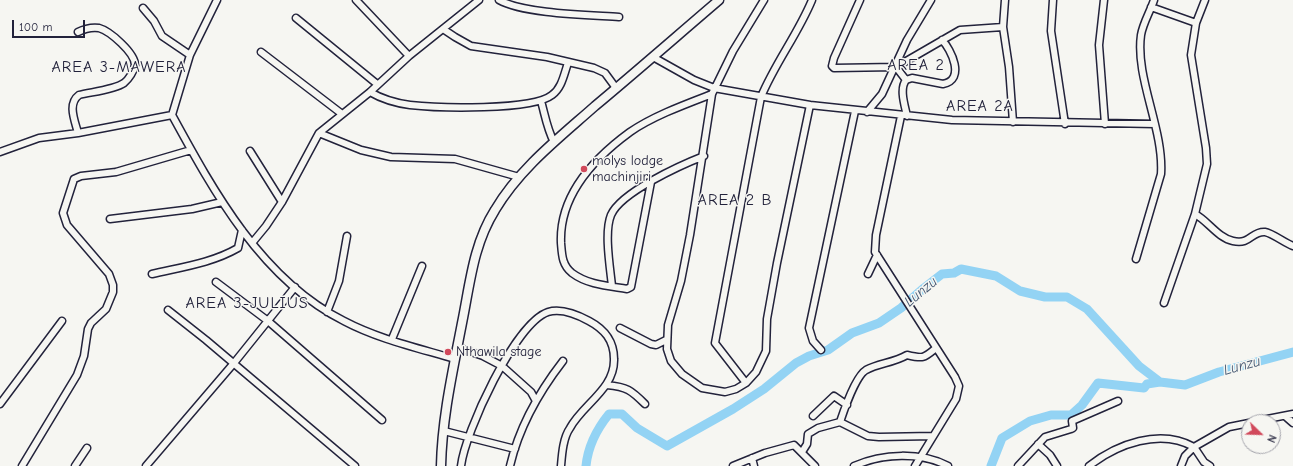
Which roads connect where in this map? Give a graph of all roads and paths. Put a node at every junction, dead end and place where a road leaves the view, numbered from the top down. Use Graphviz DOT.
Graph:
graph roads {
  1 [pos="217,0"];
  2 [pos="356,0"];
  3 [pos="480,0"];
  4 [pos="499,0"];
  5 [pos="719,0"];
  6 [pos="764,0"];
  7 [pos="812,0"];
  8 [pos="860,0"];
  9 [pos="931,0"];
  10 [pos="1005,0"];
  11 [pos="1053,0"];
  12 [pos="1104,0"];
  13 [pos="1154,0"];
  14 [pos="1205,0"];
  15 [pos="1151,7"];
  16 [pos="143,8"];
  17 [pos="619,17"];
  18 [pos="296,18"];
  19 [pos="1196,23"];
  20 [pos="1003,27"];
  21 [pos="443,29"];
  22 [pos="78,32"];
  23 [pos="942,40"];
  24 [pos="261,52"];
  25 [pos="190,55"];
  26 [pos="409,56"];
  27 [pos="653,56"];
  28 [pos="568,63"];
  29 [pos="894,67"];
  30 [pos="906,80"];
  31 [pos="377,84"];
  32 [pos="616,88"];
  33 [pos="713,91"];
  34 [pos="370,92"];
  35 [pos="761,97"];
  36 [pos="541,101"];
  37 [pos="810,105"];
  38 [pos="855,111"];
  39 [pos="867,112"];
  40 [pos="342,114"];
  41 [pos="172,115"];
  42 [pos="904,116"];
  43 [pos="1014,122"];
  44 [pos="1065,124"];
  45 [pos="1105,124"];
  46 [pos="1155,124"];
  47 [pos="78,133"];
  48 [pos="319,133"];
  49 [pos="554,142"];
  50 [pos="191,150"];
  51 [pos="250,151"];
  52 [pos="0,152"];
  53 [pos="704,156"];
  54 [pos="518,176"];
  55 [pos="651,182"];
  56 [pos="222,202"];
  57 [pos="282,202"];
  58 [pos="1195,214"];
  59 [pos="110,219"];
  60 [pos="242,230"];
  61 [pos="347,236"];
  62 [pos="252,243"];
  63 [pos="1293,246"];
  64 [pos="877,255"];
  65 [pos="1136,259"];
  66 [pos="422,266"];
  67 [pos="152,274"];
  68 [pos="868,274"];
  69 [pos="216,282"];
  70 [pos="612,286"];
  71 [pos="295,288"];
  72 [pos="1164,303"];
  73 [pos="168,310"];
  74 [pos="327,312"];
  75 [pos="62,321"];
  76 [pos="268,321"];
  77 [pos="620,328"];
  78 [pos="392,339"];
  79 [pos="666,340"];
  80 [pos="457,347"];
  81 [pos="936,348"];
  82 [pos="821,350"];
  83 [pos="455,358"];
  84 [pos="563,361"];
  85 [pos="234,364"];
  86 [pos="502,366"];
  87 [pos="746,383"];
  88 [pos="607,385"];
  89 [pos="536,401"];
  90 [pos="1118,401"];
  91 [pos="0,404"];
  92 [pos="645,404"];
  93 [pos="847,405"];
  94 [pos="1293,414"];
  95 [pos="813,416"];
  96 [pos="1285,416"];
  97 [pos="1281,417"];
  98 [pos="382,420"];
  99 [pos="840,422"];
  100 [pos="1293,423"];
  101 [pos="1241,424"];
  102 [pos="444,431"];
  103 [pos="934,436"];
  104 [pos="468,437"];
  105 [pos="1038,444"];
  106 [pos="1194,447"];
  107 [pos="87,448"];
  108 [pos="515,449"];
  109 [pos="802,452"];
  110 [pos="920,456"];
  111 [pos="752,458"];
  112 [pos="22,466"];
  113 [pos="75,466"];
  114 [pos="146,466"];
  115 [pos="355,466"];
  116 [pos="441,466"];
  117 [pos="461,466"];
  118 [pos="510,466"];
  119 [pos="561,466"];
  120 [pos="733,466"];
  121 [pos="754,466"];
  122 [pos="815,466"];
  123 [pos="854,466"];
  124 [pos="914,466"];
  125 [pos="948,466"];
  126 [pos="1018,466"];
  127 [pos="1057,466"];
  128 [pos="1089,466"];
  129 [pos="1180,466"];
  130 [pos="1210,466"];
  1 -- 25 [label="street"];
  2 -- 26 [label="street"];
  3 -- 21 [label="street"];
  4 -- 17 [label="street"];
  5 -- 27 [label="main road"];
  6 -- 33 [label="street"];
  7 -- 35 [label="street"];
  8 -- 29 [label="street"];
  9 -- 29 [label="street"];
  10 -- 20 [label="street"];
  11 -- 44 [label="street"];
  12 -- 45 [label="street"];
  13 -- 15 [label="street"];
  14 -- 19 [label="street"];
  15 -- 19 [label="street"];
  15 -- 46 [label="street"];
  16 -- 25 [label="street"];
  18 -- 31 [label="street"];
  19 -- 58 [label="street"];
  20 -- 23 [label="street"];
  20 -- 43 [label="street"];
  21 -- 26 [label="street"];
  21 -- 28 [label="street"];
  22 -- 47 [label="street"];
  23 -- 29 [label="street"];
  23 -- 30 [label="street"];
  24 -- 40 [label="street"];
  25 -- 41 [label="street"];
  26 -- 31 [label="street"];
  27 -- 32 [label="main road"];
  27 -- 33 [label="street"];
  28 -- 32 [label="street"];
  28 -- 36 [label="street"];
  29 -- 30 [label="street"];
  29 -- 39 [label="street"];
  30 -- 42 [label="street"];
  31 -- 34 [label="street"];
  32 -- 49 [label="main road"];
  33 -- 35 [label="street"];
  33 -- 53 [label="street"];
  33 -- 70 [label="street"];
  34 -- 36 [label="street"];
  34 -- 40 [label="street"];
  35 -- 37 [label="street"];
  35 -- 87 [label="street"];
  36 -- 49 [label="street"];
  37 -- 38 [label="street"];
  37 -- 87 [label="street"];
  38 -- 39 [label="street"];
  38 -- 82 [label="street"];
  39 -- 42 [label="street"];
  40 -- 48 [label="street"];
  41 -- 47 [label="street"];
  41 -- 50 [label="street"];
  42 -- 43 [label="street"];
  42 -- 64 [label="street"];
  43 -- 44 [label="street"];
  44 -- 45 [label="street"];
  45 -- 46 [label="street"];
  46 -- 65 [label="street"];
  47 -- 52 [label="street"];
  48 -- 54 [label="street"];
  48 -- 57 [label="street"];
  49 -- 54 [label="main road"];
  50 -- 56 [label="street"];
  50 -- 112 [label="street"];
  51 -- 57 [label="street"];
  53 -- 55 [label="street"];
  53 -- 79 [label="street"];
  54 -- 80 [label="main road"];
  55 -- 70 [label="street"];
  55 -- 70 [label="street"];
  56 -- 59 [label="street"];
  56 -- 60 [label="street"];
  57 -- 62 [label="street"];
  58 -- 63 [label="street"];
  58 -- 72 [label="street"];
  60 -- 62 [label="street"];
  60 -- 67 [label="street"];
  61 -- 74 [label="street"];
  62 -- 71 [label="street"];
  64 -- 68 [label="street"];
  64 -- 81 [label="street"];
  66 -- 78 [label="street"];
  69 -- 76 [label="street"];
  71 -- 74 [label="street"];
  71 -- 76 [label="street"];
  73 -- 85 [label="street"];
  74 -- 78 [label="street"];
  75 -- 91 [label="street"];
  76 -- 85 [label="street"];
  76 -- 98 [label="street"];
  77 -- 79 [label="street"];
  78 -- 83 [label="street"];
  79 -- 87 [label="street"];
  80 -- 83 [label="main road"];
  80 -- 86 [label="street"];
  81 -- 93 [label="street"];
  81 -- 103 [label="street"];
  83 -- 102 [label="main road"];
  84 -- 89 [label="street"];
  85 -- 114 [label="street"];
  85 -- 115 [label="street"];
  86 -- 88 [label="street"];
  86 -- 89 [label="street"];
  86 -- 104 [label="street"];
  88 -- 92 [label="street"];
  88 -- 119 [label="street"];
  89 -- 108 [label="street"];
  90 -- 105 [label="street"];
  93 -- 95 [label="street"];
  93 -- 99 [label="street"];
  94 -- 96 [label="street"];
  96 -- 97 [label="street"];
  96 -- 100 [label="street"];
  99 -- 103 [label="street"];
  99 -- 109 [label="street"];
  101 -- 106 [label="street"];
  102 -- 104 [label="street"];
  102 -- 116 [label="main road"];
  103 -- 110 [label="street"];
  104 -- 108 [label="street"];
  104 -- 117 [label="street"];
  105 -- 126 [label="street"];
  105 -- 127 [label="street"];
  106 -- 128 [label="street"];
  106 -- 129 [label="street"];
  106 -- 130 [label="street"];
  107 -- 113 [label="street"];
  108 -- 118 [label="street"];
  109 -- 111 [label="street"];
  109 -- 122 [label="street"];
  110 -- 123 [label="street"];
  110 -- 124 [label="street"];
  110 -- 125 [label="street"];
  111 -- 120 [label="street"];
  111 -- 121 [label="street"];
}
